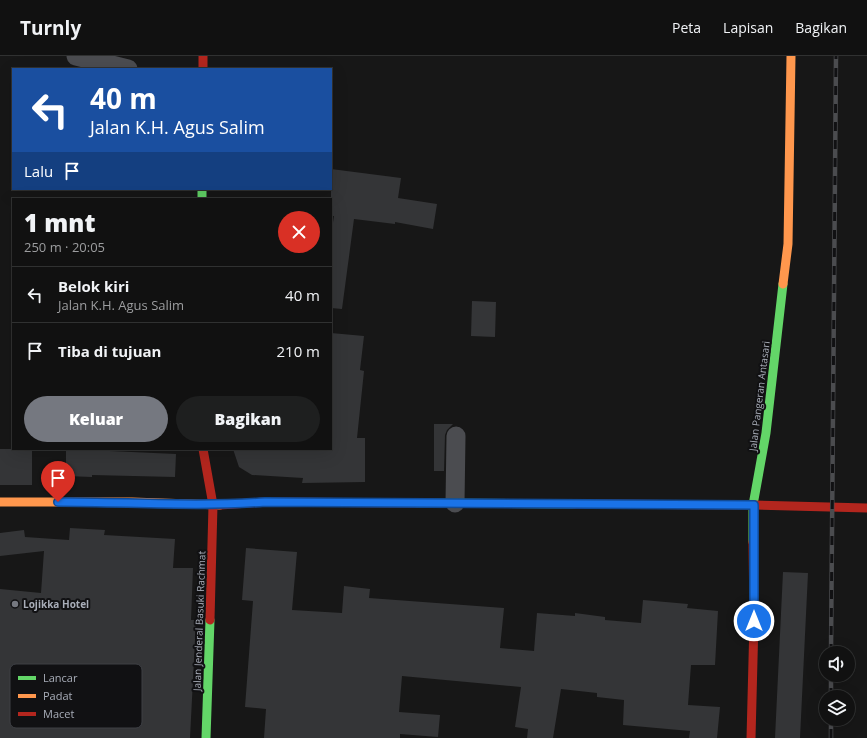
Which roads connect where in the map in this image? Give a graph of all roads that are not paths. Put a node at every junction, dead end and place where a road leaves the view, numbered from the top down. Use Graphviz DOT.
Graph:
graph roads {
  1 [pos="76,56"];
  2 [pos="203,56"];
  3 [pos="791,56"];
  4 [pos="124,68"];
  5 [pos="203,68"];
  6 [pos="456,436"];
  7 [pos="203,450"];
  8 [pos="0,502"];
  9 [pos="455,503"];
  10 [pos="213,505"];
  11 [pos="754,505"];
  12 [pos="867,508"];
  13 [pos="206,738"];
  14 [pos="751,738"];
  1 -- 4 [label="street"];
  2 -- 5 [label="street"];
  3 -- 11 [label="street, Jalan Pangeran Antasari"];
  6 -- 9 [label="street"];
  7 -- 10 [label="street, Jalan Jenderal Basuki Rachmat"];
  8 -- 10 [label="street"];
  9 -- 10 [label="street"];
  9 -- 11 [label="street"];
  10 -- 13 [label="street, Jalan Jenderal Basuki Rachmat"];
  11 -- 12 [label="street"];
  11 -- 14 [label="street, Jalan Pangeran Antasari"];
}
